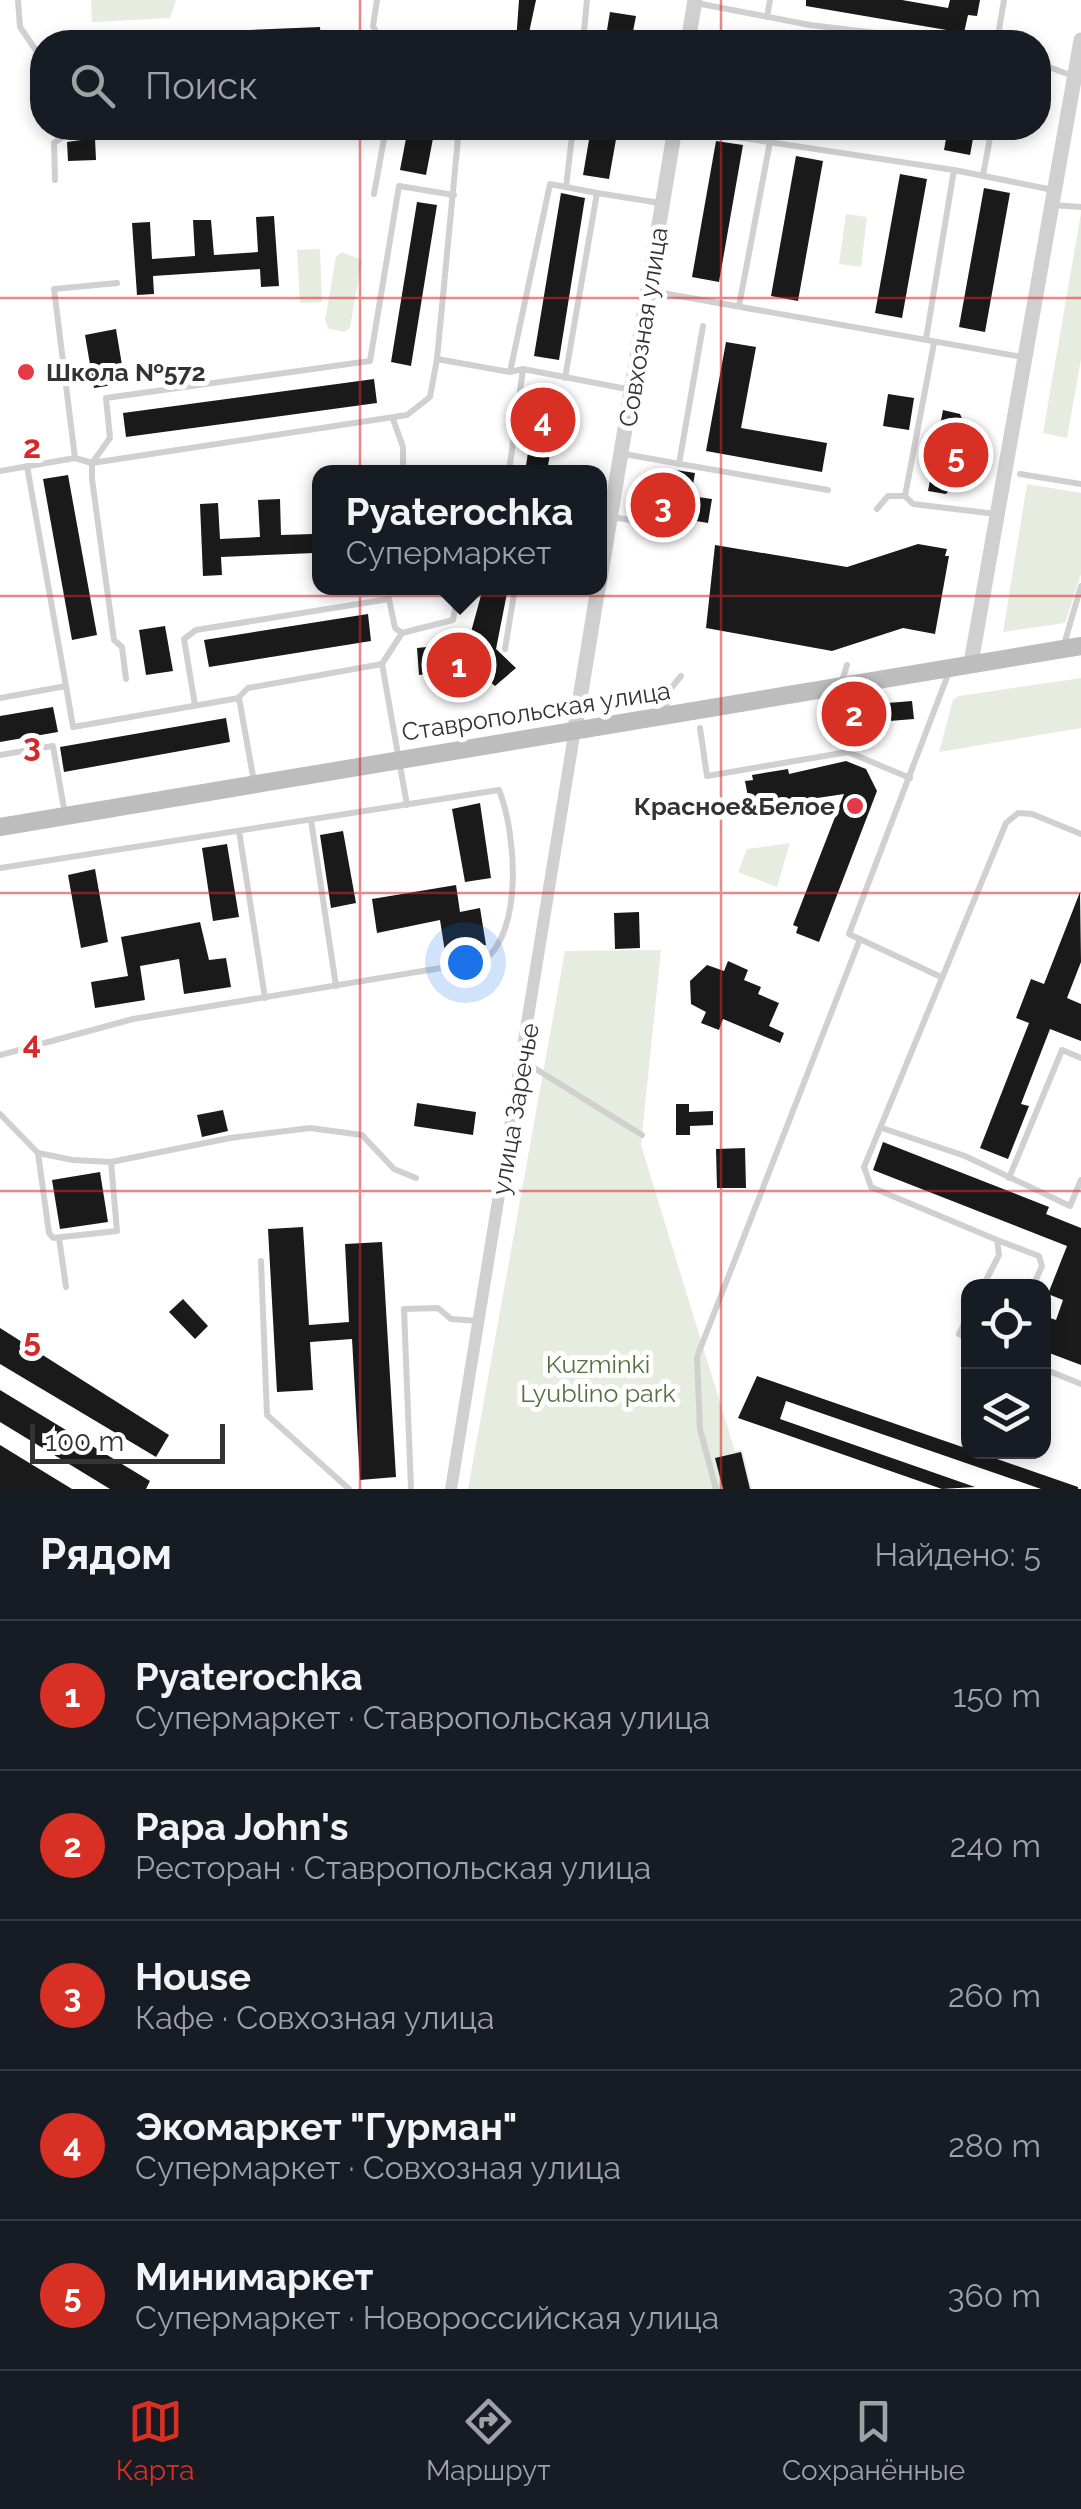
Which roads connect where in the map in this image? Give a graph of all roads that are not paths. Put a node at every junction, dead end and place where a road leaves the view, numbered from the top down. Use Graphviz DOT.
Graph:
graph roads {
  1 [pos="18,0"];
  2 [pos="377,0"];
  3 [pos="588,0"];
  4 [pos="770,0"];
  5 [pos="1004,0"];
  6 [pos="695,2"];
  7 [pos="767,17"];
  8 [pos="375,30"];
  9 [pos="584,30"];
  10 [pos="690,30"];
  11 [pos="863,30"];
  12 [pos="999,30"];
  13 [pos="1081,40"];
  14 [pos="30,42"];
  15 [pos="1051,65"];
  16 [pos="1077,68"];
  17 [pos="59,140"];
  18 [pos="384,140"];
  19 [pos="458,140"];
  20 [pos="572,140"];
  21 [pos="673,140"];
  22 [pos="756,140"];
  23 [pos="989,140"];
  24 [pos="770,142"];
  25 [pos="954,170"];
  26 [pos="982,174"];
  27 [pos="55,180"];
  28 [pos="566,187"];
  29 [pos="374,194"];
  30 [pos="597,194"];
  31 [pos="454,195"];
  32 [pos="1051,197"];
  33 [pos="662,203"];
  34 [pos="1081,207"];
  35 [pos="118,284"];
  36 [pos="650,291"];
  37 [pos="740,306"];
  38 [pos="703,326"];
  39 [pos="930,341"];
  40 [pos="1023,357"];
  41 [pos="437,359"];
  42 [pos="523,370"];
  43 [pos="510,372"];
  44 [pos="565,378"];
  45 [pos="634,390"];
  46 [pos="393,418"];
  47 [pos="622,454"];
  48 [pos="75,458"];
  49 [pos="92,463"];
  50 [pos="679,464"];
  51 [pos="403,465"];
  52 [pos="510,465"];
  53 [pos="27,466"];
  54 [pos="0,471"];
  55 [pos="1020,474"];
  56 [pos="1081,484"];
  57 [pos="828,490"];
  58 [pos="905,496"];
  59 [pos="878,508"];
  60 [pos="997,514"];
  61 [pos="612,517"];
  62 [pos="688,529"];
  63 [pos="607,544"];
  64 [pos="1081,586"];
  65 [pos="458,595"];
  66 [pos="514,595"];
  67 [pos="598,595"];
  68 [pos="402,633"];
  69 [pos="1072,648"];
  70 [pos="505,649"];
  71 [pos="970,663"];
  72 [pos="382,664"];
  73 [pos="951,666"];
  74 [pos="681,676"];
  75 [pos="126,679"];
  76 [pos="66,686"];
  77 [pos="0,698"];
  78 [pos="238,698"];
  79 [pos="195,706"];
  80 [pos="666,715"];
  81 [pos="700,728"];
  82 [pos="576,729"];
  83 [pos="0,755"];
  84 [pos="401,758"];
  85 [pos="910,778"];
  86 [pos="254,784"];
  87 [pos="406,805"];
  88 [pos="65,816"];
  89 [pos="311,820"];
  90 [pos="0,826"];
  91 [pos="239,831"];
  92 [pos="1081,834"];
  93 [pos="0,868"];
  94 [pos="860,939"];
  95 [pos="942,976"];
  96 [pos="336,986"];
  97 [pos="265,998"];
  98 [pos="0,1055"];
  99 [pos="1081,1058"];
  100 [pos="523,1061"];
  101 [pos="0,1114"];
  102 [pos="882,1128"];
  103 [pos="642,1135"];
  104 [pos="38,1153"];
  105 [pos="111,1162"];
  106 [pos="416,1178"];
  107 [pos="1009,1178"];
  108 [pos="1081,1180"];
  109 [pos="59,1238"];
  110 [pos="998,1240"];
  111 [pos="261,1261"];
  112 [pos="987,1279"];
  113 [pos="1037,1279"];
  114 [pos="66,1286"];
  115 [pos="479,1321"];
  116 [pos="1046,1369"];
  117 [pos="1081,1384"];
  118 [pos="349,1489"];
  119 [pos="411,1489"];
  120 [pos="451,1489"];
  121 [pos="716,1489"];
  1 -- 14 [label="lane"];
  2 -- 8 [label="lane"];
  3 -- 9 [label="lane"];
  4 -- 7 [label="lane"];
  5 -- 12 [label="lane"];
  6 -- 7 [label="lane"];
  6 -- 10 [label="street"];
  7 -- 11 [label="lane"];
  13 -- 16 [label="street"];
  15 -- 16 [label="lane"];
  16 -- 32 [label="street"];
  17 -- 27 [label="lane"];
  18 -- 29 [label="lane"];
  19 -- 31 [label="lane"];
  20 -- 28 [label="lane"];
  21 -- 33 [label="street, Совхозная улица"];
  22 -- 24 [label="lane"];
  23 -- 26 [label="lane"];
  24 -- 25 [label="lane"];
  24 -- 37 [label="lane"];
  25 -- 26 [label="lane"];
  25 -- 39 [label="lane"];
  26 -- 32 [label="lane"];
  28 -- 30 [label="lane"];
  28 -- 43 [label="lane"];
  30 -- 33 [label="lane"];
  30 -- 44 [label="lane"];
  31 -- 41 [label="lane"];
  31 -- 49 [label="lane"];
  32 -- 34 [label="lane"];
  32 -- 40 [label="street"];
  33 -- 36 [label="street, Совхозная улица"];
  35 -- 48 [label="lane"];
  36 -- 37 [label="lane"];
  36 -- 45 [label="street, Совхозная улица"];
  37 -- 39 [label="lane"];
  38 -- 50 [label="lane"];
  39 -- 40 [label="lane"];
  39 -- 58 [label="lane"];
  40 -- 60 [label="street"];
  41 -- 43 [label="lane"];
  41 -- 46 [label="lane"];
  42 -- 43 [label="lane"];
  42 -- 44 [label="lane"];
  42 -- 52 [label="lane"];
  44 -- 45 [label="lane"];
  45 -- 47 [label="street, Совхозная улица"];
  46 -- 49 [label="lane"];
  46 -- 51 [label="lane"];
  47 -- 50 [label="lane"];
  47 -- 61 [label="street, Совхозная улица"];
  48 -- 49 [label="lane"];
  48 -- 53 [label="lane"];
  49 -- 75 [label="lane"];
  50 -- 57 [label="lane"];
  53 -- 54 [label="lane"];
  53 -- 76 [label="lane"];
  55 -- 56 [label="lane"];
  58 -- 59 [label="lane"];
  58 -- 60 [label="lane"];
  60 -- 71 [label="street"];
  61 -- 62 [label="lane"];
  61 -- 63 [label="street, Совхозная улица"];
  64 -- 69 [label="lane"];
  65 -- 68 [label="lane"];
  66 -- 70 [label="lane"];
  67 -- 82 [label="street, Совхозная улица"];
  68 -- 72 [label="lane"];
  68 -- 79 [label="lane"];
  69 -- 71 [label="main road, Ставропольская улица"];
  71 -- 73 [label="main road, Ставропольская улица"];
  72 -- 78 [label="lane"];
  72 -- 84 [label="lane"];
  73 -- 80 [label="main road, Ставропольская улица"];
  73 -- 85 [label="lane"];
  74 -- 80 [label="lane"];
  76 -- 77 [label="lane"];
  76 -- 79 [label="lane"];
  78 -- 79 [label="lane"];
  78 -- 86 [label="lane"];
  80 -- 82 [label="main road, Ставропольская улица"];
  81 -- 85 [label="lane"];
  82 -- 84 [label="main road, Ставропольская улица"];
  82 -- 100 [label="street, улица Заречье"];
  83 -- 88 [label="lane"];
  84 -- 86 [label="main road, Ставропольская улица"];
  84 -- 87 [label="lane"];
  85 -- 94 [label="lane"];
  86 -- 88 [label="main road, Ставропольская улица"];
  87 -- 89 [label="lane"];
  87 -- 96 [label="lane"];
  88 -- 90 [label="main road, Ставропольская улица"];
  89 -- 91 [label="lane"];
  89 -- 96 [label="lane"];
  91 -- 93 [label="lane"];
  91 -- 97 [label="lane"];
  92 -- 95 [label="lane"];
  94 -- 95 [label="lane"];
  94 -- 121 [label="lane"];
  95 -- 102 [label="lane"];
  96 -- 97 [label="lane"];
  97 -- 98 [label="lane"];
  99 -- 107 [label="lane"];
  100 -- 103 [label="lane"];
  100 -- 115 [label="street, улица Заречье"];
  101 -- 104 [label="lane"];
  102 -- 107 [label="lane"];
  102 -- 110 [label="lane"];
  104 -- 105 [label="lane"];
  104 -- 109 [label="lane"];
  105 -- 106 [label="lane"];
  105 -- 109 [label="lane"];
  107 -- 108 [label="lane"];
  109 -- 114 [label="lane"];
  110 -- 112 [label="lane"];
  110 -- 113 [label="lane"];
  111 -- 118 [label="lane"];
  115 -- 119 [label="lane"];
  115 -- 120 [label="street, улица Заречье"];
  116 -- 117 [label="lane"];
}
